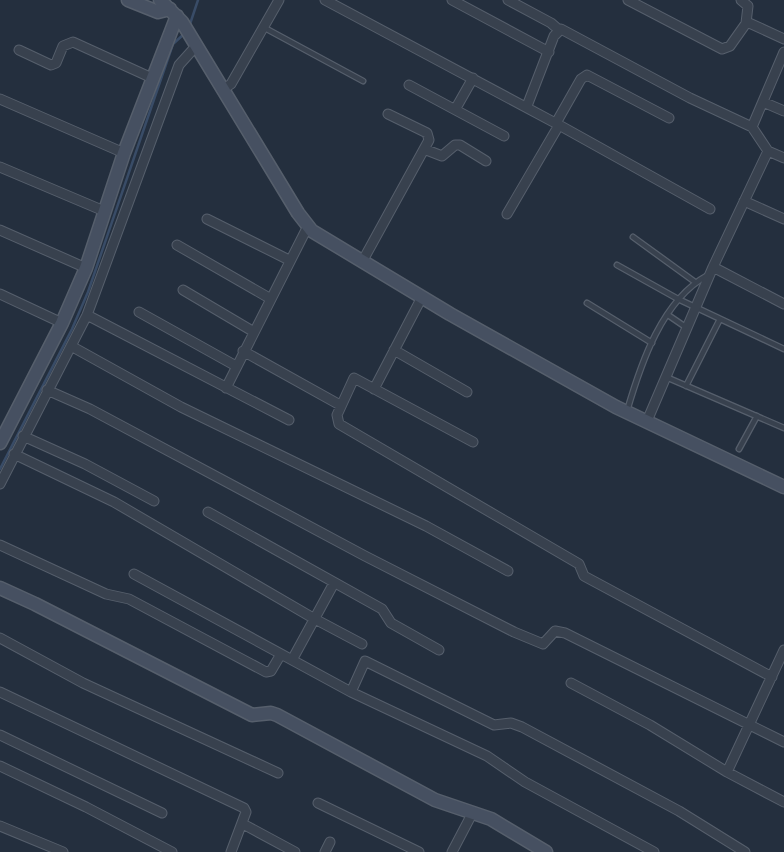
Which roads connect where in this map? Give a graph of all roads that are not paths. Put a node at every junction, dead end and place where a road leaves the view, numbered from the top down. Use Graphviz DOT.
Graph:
graph roads {
  1 [pos="128,0"];
  2 [pos="160,0"];
  3 [pos="279,0"];
  4 [pos="325,0"];
  5 [pos="452,0"];
  6 [pos="508,0"];
  7 [pos="628,0"];
  8 [pos="741,0"];
  9 [pos="173,12"];
  10 [pos="746,23"];
  11 [pos="263,27"];
  12 [pos="559,30"];
  13 [pos="191,36"];
  14 [pos="784,39"];
  15 [pos="20,50"];
  16 [pos="549,52"];
  17 [pos="784,52"];
  18 [pos="152,78"];
  19 [pos="473,78"];
  20 [pos="363,81"];
  21 [pos="409,85"];
  22 [pos="222,90"];
  23 [pos="0,99"];
  24 [pos="763,102"];
  25 [pos="527,106"];
  26 [pos="456,108"];
  27 [pos="784,111"];
  28 [pos="388,114"];
  29 [pos="670,118"];
  30 [pos="558,124"];
  31 [pos="752,128"];
  32 [pos="504,136"];
  33 [pos="424,149"];
  34 [pos="768,151"];
  35 [pos="124,153"];
  36 [pos="784,158"];
  37 [pos="486,161"];
  38 [pos="0,167"];
  39 [pos="744,201"];
  40 [pos="710,209"];
  41 [pos="104,211"];
  42 [pos="507,214"];
  43 [pos="206,219"];
  44 [pos="784,219"];
  45 [pos="308,226"];
  46 [pos="0,230"];
  47 [pos="633,237"];
  48 [pos="177,245"];
  49 [pos="289,260"];
  50 [pos="362,262"];
  51 [pos="617,265"];
  52 [pos="86,268"];
  53 [pos="712,270"];
  54 [pos="695,282"];
  55 [pos="183,290"];
  56 [pos="0,294"];
  57 [pos="422,297"];
  58 [pos="271,298"];
  59 [pos="678,298"];
  60 [pos="587,303"];
  61 [pos="784,304"];
  62 [pos="696,307"];
  63 [pos="140,312"];
  64 [pos="87,315"];
  65 [pos="668,315"];
  66 [pos="720,318"];
  67 [pos="62,323"];
  68 [pos="687,328"];
  69 [pos="254,332"];
  70 [pos="652,343"];
  71 [pos="71,346"];
  72 [pos="784,349"];
  73 [pos="394,350"];
  74 [pos="243,352"];
  75 [pos="236,366"];
  76 [pos="666,377"];
  77 [pos="686,386"];
  78 [pos="226,388"];
  79 [pos="374,388"];
  80 [pos="47,390"];
  81 [pos="467,392"];
  82 [pos="340,405"];
  83 [pos="626,411"];
  84 [pos="757,416"];
  85 [pos="289,420"];
  86 [pos="647,421"];
  87 [pos="784,428"];
  88 [pos="23,436"];
  89 [pos="0,442"];
  90 [pos="473,442"];
  91 [pos="739,449"];
  92 [pos="14,454"];
  93 [pos="0,484"];
  94 [pos="784,487"];
  95 [pos="154,501"];
  96 [pos="208,512"];
  97 [pos="0,545"];
  98 [pos="508,571"];
  99 [pos="134,574"];
  100 [pos="334,583"];
  101 [pos="0,588"];
  102 [pos="313,618"];
  103 [pos="0,638"];
  104 [pos="362,644"];
  105 [pos="439,650"];
  106 [pos="784,650"];
  107 [pos="281,654"];
  108 [pos="292,660"];
  109 [pos="772,677"];
  110 [pos="570,683"];
  111 [pos="0,692"];
  112 [pos="351,692"];
  113 [pos="750,725"];
  114 [pos="0,735"];
  115 [pos="784,742"];
  116 [pos="0,766"];
  117 [pos="727,772"];
  118 [pos="278,773"];
  119 [pos="784,802"];
  120 [pos="318,803"];
  121 [pos="473,812"];
  122 [pos="162,813"];
  123 [pos="243,824"];
  124 [pos="0,826"];
  125 [pos="330,842"];
  126 [pos="63,852"];
  127 [pos="172,852"];
  128 [pos="231,852"];
  129 [pos="295,852"];
  130 [pos="325,852"];
  131 [pos="419,852"];
  132 [pos="453,852"];
  133 [pos="546,852"];
  134 [pos="654,852"];
  135 [pos="745,852"];
  1 -- 9 [label="street"];
  2 -- 9 [label="street"];
  3 -- 11 [label="street"];
  4 -- 19 [label="street"];
  5 -- 16 [label="street"];
  6 -- 12 [label="street"];
  7 -- 10 [label="street"];
  8 -- 10 [label="street"];
  9 -- 13 [label="street"];
  9 -- 18 [label="street"];
  10 -- 14 [label="street"];
  11 -- 20 [label="lane"];
  11 -- 22 [label="street"];
  12 -- 16 [label="street"];
  12 -- 31 [label="street"];
  13 -- 22 [label="street"];
  13 -- 64 [label="street"];
  15 -- 18 [label="street"];
  16 -- 25 [label="street"];
  17 -- 24 [label="street"];
  18 -- 35 [label="street"];
  19 -- 25 [label="street"];
  19 -- 26 [label="street"];
  21 -- 26 [label="street"];
  22 -- 45 [label="street"];
  23 -- 35 [label="street"];
  24 -- 27 [label="street"];
  24 -- 31 [label="street"];
  25 -- 30 [label="street"];
  26 -- 32 [label="street"];
  28 -- 33 [label="street"];
  29 -- 30 [label="street"];
  30 -- 40 [label="street"];
  30 -- 42 [label="street"];
  31 -- 34 [label="street"];
  33 -- 37 [label="street"];
  33 -- 50 [label="street"];
  34 -- 36 [label="street"];
  34 -- 39 [label="street"];
  35 -- 41 [label="street"];
  38 -- 41 [label="street"];
  39 -- 44 [label="street"];
  39 -- 53 [label="street"];
  41 -- 52 [label="street"];
  43 -- 49 [label="street"];
  45 -- 49 [label="street"];
  45 -- 50 [label="street"];
  46 -- 52 [label="street"];
  47 -- 54 [label="lane"];
  48 -- 58 [label="street"];
  49 -- 58 [label="street"];
  50 -- 57 [label="street"];
  51 -- 59 [label="lane"];
  52 -- 67 [label="street"];
  53 -- 54 [label="lane"];
  53 -- 61 [label="street"];
  53 -- 62 [label="street"];
  54 -- 59 [label="lane"];
  55 -- 69 [label="street"];
  56 -- 67 [label="street"];
  57 -- 73 [label="street"];
  57 -- 83 [label="street"];
  58 -- 69 [label="street"];
  59 -- 62 [label="lane"];
  59 -- 65 [label="lane"];
  60 -- 70 [label="lane"];
  62 -- 66 [label="lane"];
  62 -- 68 [label="street"];
  63 -- 75 [label="street"];
  64 -- 71 [label="street"];
  64 -- 78 [label="street"];
  65 -- 68 [label="lane"];
  65 -- 70 [label="lane"];
  66 -- 72 [label="lane"];
  66 -- 77 [label="lane"];
  67 -- 89 [label="street"];
  68 -- 76 [label="street"];
  69 -- 74 [label="street"];
  70 -- 83 [label="lane"];
  71 -- 80 [label="street"];
  71 -- 98 [label="street"];
  73 -- 79 [label="street"];
  73 -- 81 [label="street"];
  74 -- 75 [label="street"];
  74 -- 82 [label="street"];
  75 -- 78 [label="street"];
  76 -- 77 [label="lane"];
  76 -- 86 [label="street"];
  77 -- 84 [label="lane"];
  78 -- 85 [label="street"];
  79 -- 82 [label="street"];
  79 -- 90 [label="street"];
  80 -- 88 [label="street"];
  80 -- 113 [label="street"];
  82 -- 109 [label="street"];
  83 -- 86 [label="street"];
  84 -- 87 [label="lane"];
  84 -- 91 [label="lane"];
  86 -- 94 [label="street"];
  88 -- 92 [label="street"];
  88 -- 95 [label="street"];
  92 -- 93 [label="street"];
  92 -- 102 [label="street"];
  96 -- 100 [label="street"];
  97 -- 107 [label="street"];
  99 -- 107 [label="street"];
  100 -- 102 [label="street"];
  100 -- 105 [label="street"];
  101 -- 121 [label="street"];
  102 -- 104 [label="street"];
  102 -- 108 [label="street"];
  103 -- 118 [label="street"];
  106 -- 109 [label="street"];
  107 -- 108 [label="street"];
  108 -- 112 [label="street"];
  109 -- 113 [label="street"];
  110 -- 117 [label="street"];
  111 -- 123 [label="street"];
  112 -- 134 [label="street"];
  112 -- 135 [label="street"];
  113 -- 115 [label="street"];
  113 -- 117 [label="street"];
  114 -- 122 [label="street"];
  116 -- 127 [label="street"];
  117 -- 119 [label="street"];
  120 -- 131 [label="street"];
  121 -- 132 [label="street"];
  121 -- 133 [label="street"];
  123 -- 128 [label="street"];
  123 -- 129 [label="street"];
  124 -- 126 [label="street"];
  125 -- 130 [label="street"];
}
